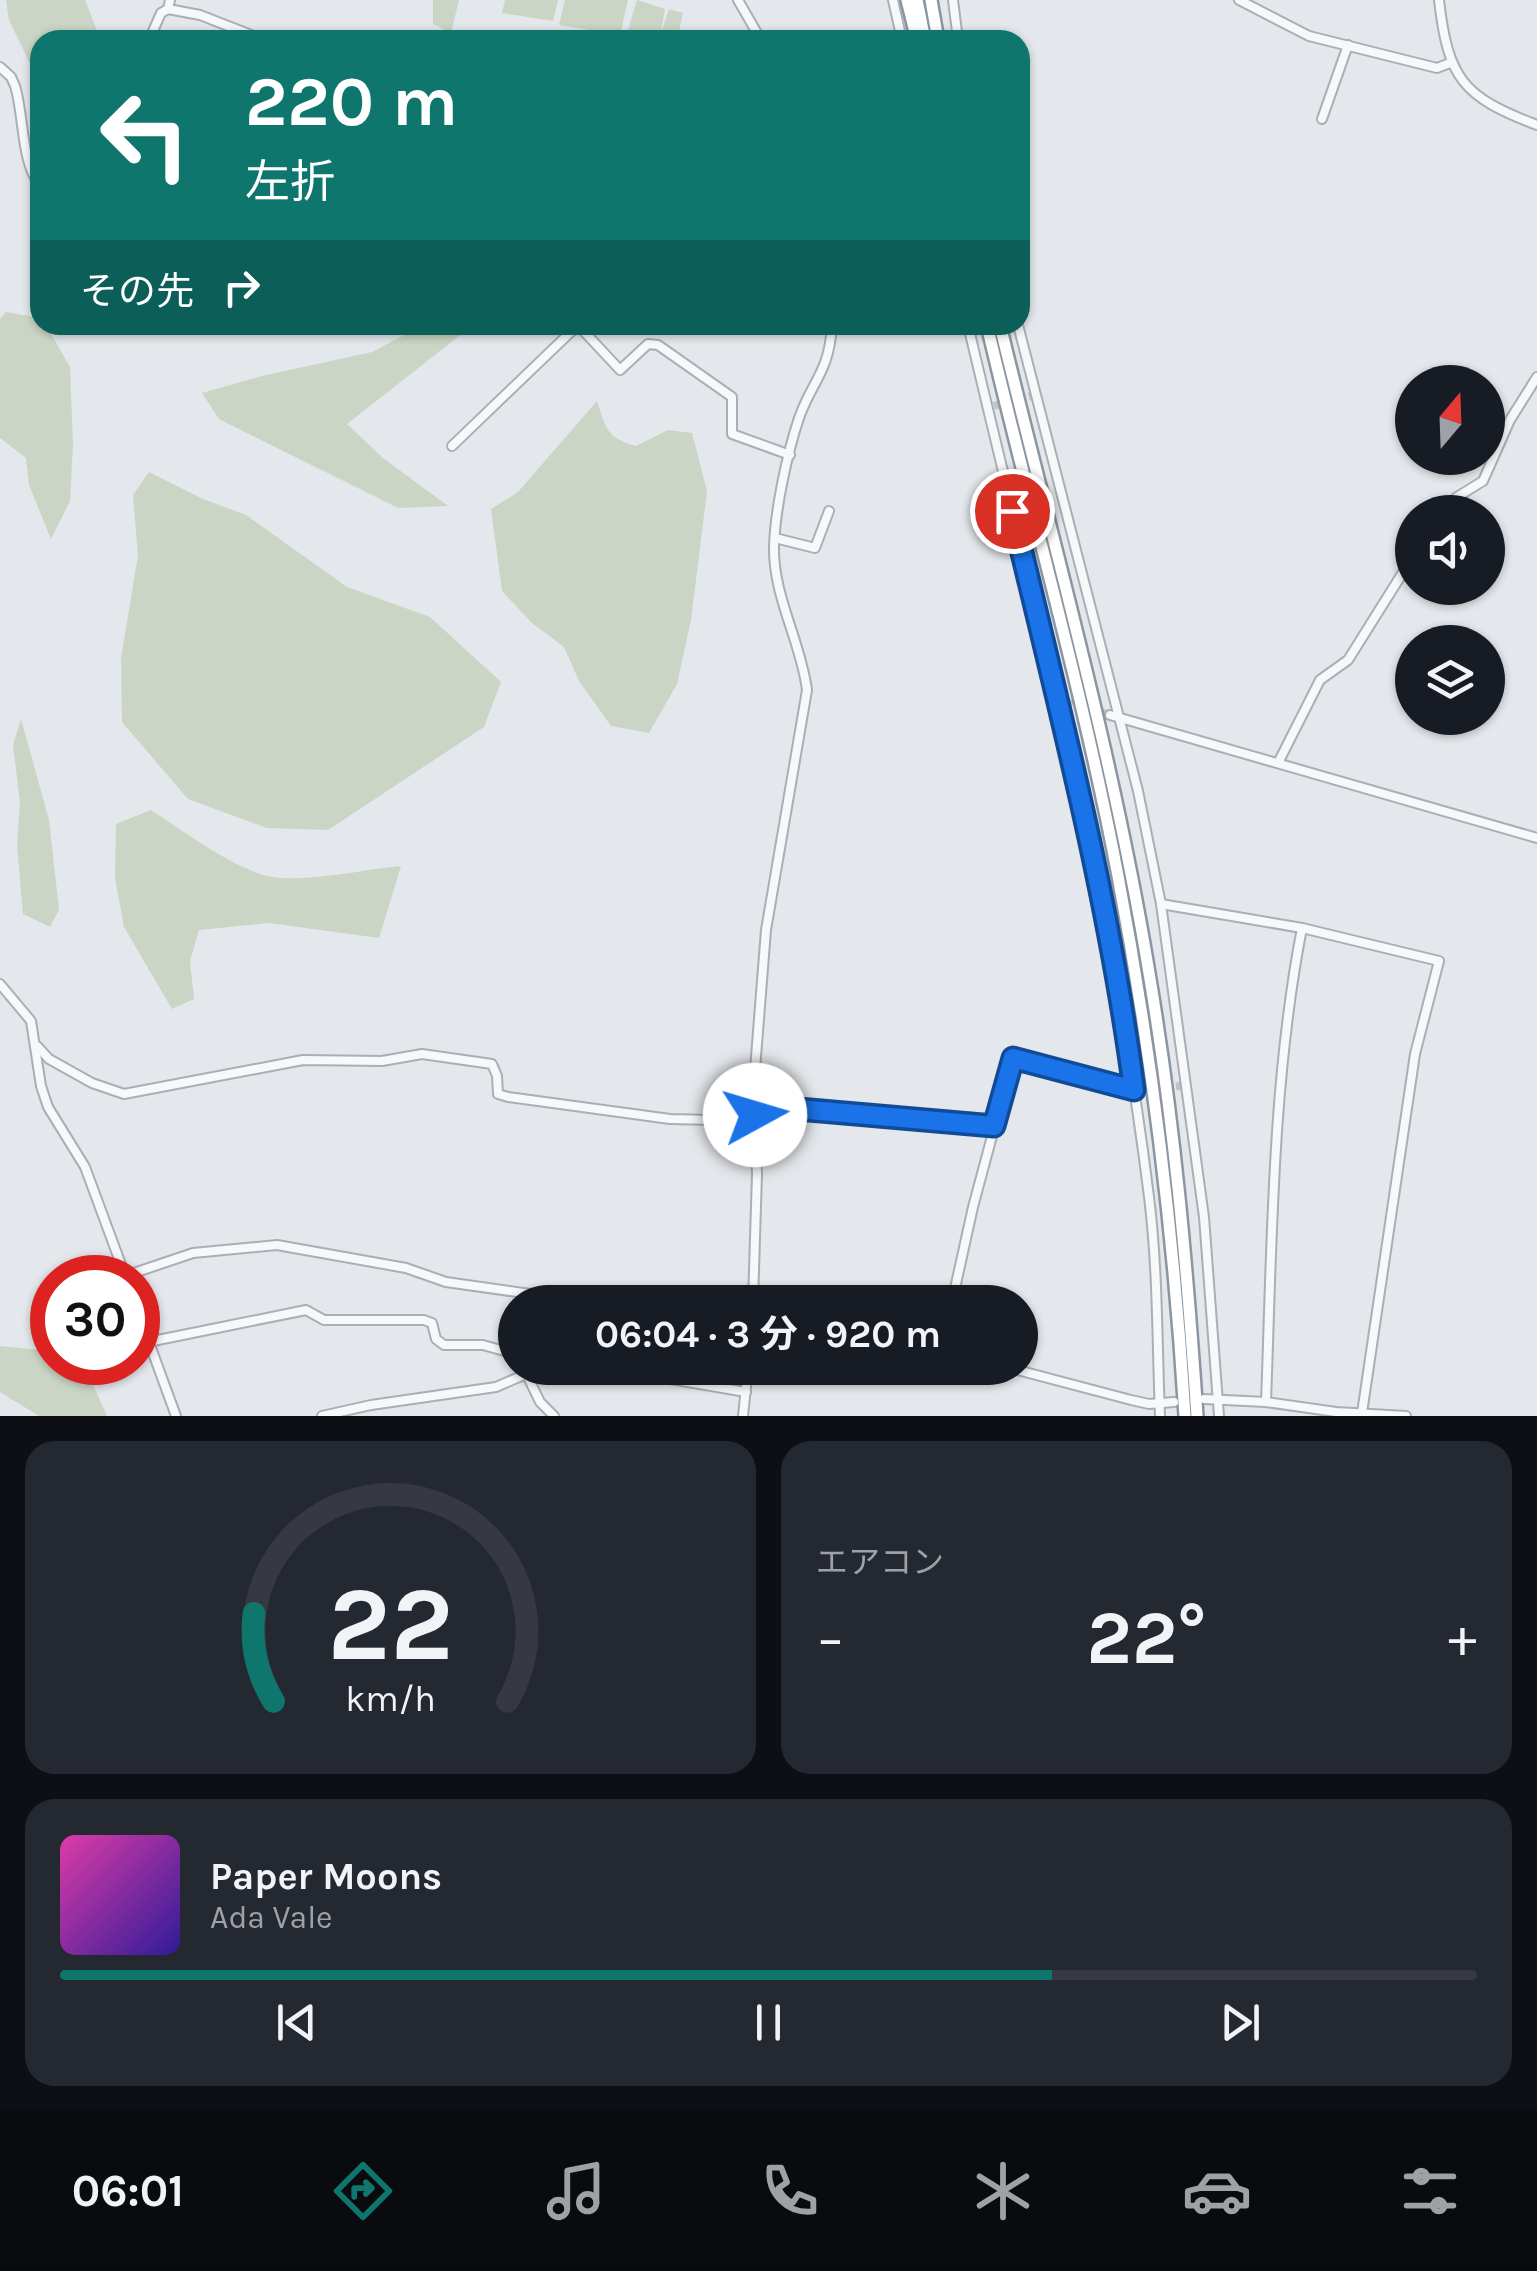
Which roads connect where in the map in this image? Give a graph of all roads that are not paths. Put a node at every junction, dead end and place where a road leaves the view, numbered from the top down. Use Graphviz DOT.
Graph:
graph roads {
  1 [pos="738,0"];
  2 [pos="893,0"];
  3 [pos="907,0"];
  4 [pos="917,0"];
  5 [pos="935,0"];
  6 [pos="953,0"];
  7 [pos="1239,0"];
  8 [pos="1439,0"];
  9 [pos="170,5"];
  10 [pos="153,30"];
  11 [pos="238,30"];
  12 [pos="755,30"];
  13 [pos="900,30"];
  14 [pos="915,30"];
  15 [pos="924,30"];
  16 [pos="940,30"];
  17 [pos="957,30"];
  18 [pos="1348,45"];
  19 [pos="1450,63"];
  20 [pos="0,67"];
  21 [pos="1322,120"];
  22 [pos="1537,125"];
  23 [pos="30,156"];
  24 [pos="568,335"];
  25 [pos="587,335"];
  26 [pos="831,335"];
  27 [pos="971,335"];
  28 [pos="989,335"];
  29 [pos="1002,335"];
  30 [pos="1020,335"];
  31 [pos="1537,377"];
  32 [pos="452,446"];
  33 [pos="790,456"];
  34 [pos="1462,495"];
  35 [pos="829,512"];
  36 [pos="775,538"];
  37 [pos="1395,585"];
  38 [pos="1114,716"];
  39 [pos="1278,764"];
  40 [pos="1537,838"];
  41 [pos="1160,904"];
  42 [pos="1302,928"];
  43 [pos="0,984"];
  44 [pos="37,1046"];
  45 [pos="1137,1090"];
  46 [pos="755,1118"];
  47 [pos="994,1126"];
  48 [pos="118,1255"];
  49 [pos="160,1265"];
  50 [pos="754,1285"];
  51 [pos="956,1285"];
  52 [pos="498,1289"];
  53 [pos="160,1340"];
  54 [pos="498,1349"];
  55 [pos="160,1374"];
  56 [pos="1038,1375"];
  57 [pos="500,1385"];
  58 [pos="532,1385"];
  59 [pos="705,1385"];
  60 [pos="747,1385"];
  61 [pos="746,1392"];
  62 [pos="1204,1399"];
  63 [pos="1218,1399"];
  64 [pos="1174,1402"];
  65 [pos="1266,1402"];
  66 [pos="1159,1404"];
  67 [pos="1362,1412"];
  68 [pos="176,1416"];
  69 [pos="322,1416"];
  70 [pos="554,1416"];
  71 [pos="743,1416"];
  72 [pos="1160,1416"];
  73 [pos="1184,1416"];
  74 [pos="1197,1416"];
  75 [pos="1219,1416"];
  76 [pos="1406,1416"];
  1 -- 12 [label="street"];
  2 -- 13 [label="street"];
  3 -- 14 [label="highway"];
  4 -- 15 [label="highway"];
  5 -- 16 [label="highway"];
  6 -- 17 [label="street"];
  7 -- 18 [label="street"];
  8 -- 19 [label="street"];
  9 -- 10 [label="street"];
  9 -- 11 [label="street"];
  18 -- 19 [label="street"];
  18 -- 21 [label="street"];
  19 -- 22 [label="street"];
  20 -- 23 [label="street"];
  24 -- 32 [label="street"];
  25 -- 33 [label="street"];
  26 -- 33 [label="street"];
  27 -- 45 [label="street"];
  28 -- 73 [label="highway"];
  29 -- 74 [label="highway"];
  30 -- 38 [label="street"];
  31 -- 34 [label="street"];
  33 -- 36 [label="street"];
  35 -- 36 [label="street"];
  36 -- 46 [label="street"];
  37 -- 39 [label="street"];
  38 -- 39 [label="street"];
  38 -- 41 [label="street"];
  39 -- 40 [label="street"];
  41 -- 42 [label="street"];
  41 -- 63 [label="street"];
  42 -- 65 [label="street"];
  42 -- 67 [label="street"];
  43 -- 44 [label="street"];
  44 -- 46 [label="street"];
  44 -- 48 [label="street"];
  45 -- 47 [label="street"];
  45 -- 66 [label="street"];
  46 -- 47 [label="street"];
  46 -- 50 [label="street"];
  47 -- 51 [label="street"];
  49 -- 52 [label="street"];
  53 -- 54 [label="street"];
  55 -- 68 [label="street"];
  56 -- 66 [label="street"];
  57 -- 69 [label="street"];
  58 -- 70 [label="street"];
  59 -- 61 [label="street"];
  60 -- 61 [label="street"];
  61 -- 71 [label="street"];
  62 -- 63 [label="street"];
  63 -- 65 [label="street"];
  63 -- 75 [label="street"];
  64 -- 66 [label="street"];
  65 -- 67 [label="street"];
  66 -- 72 [label="street"];
  67 -- 76 [label="street"];
}
